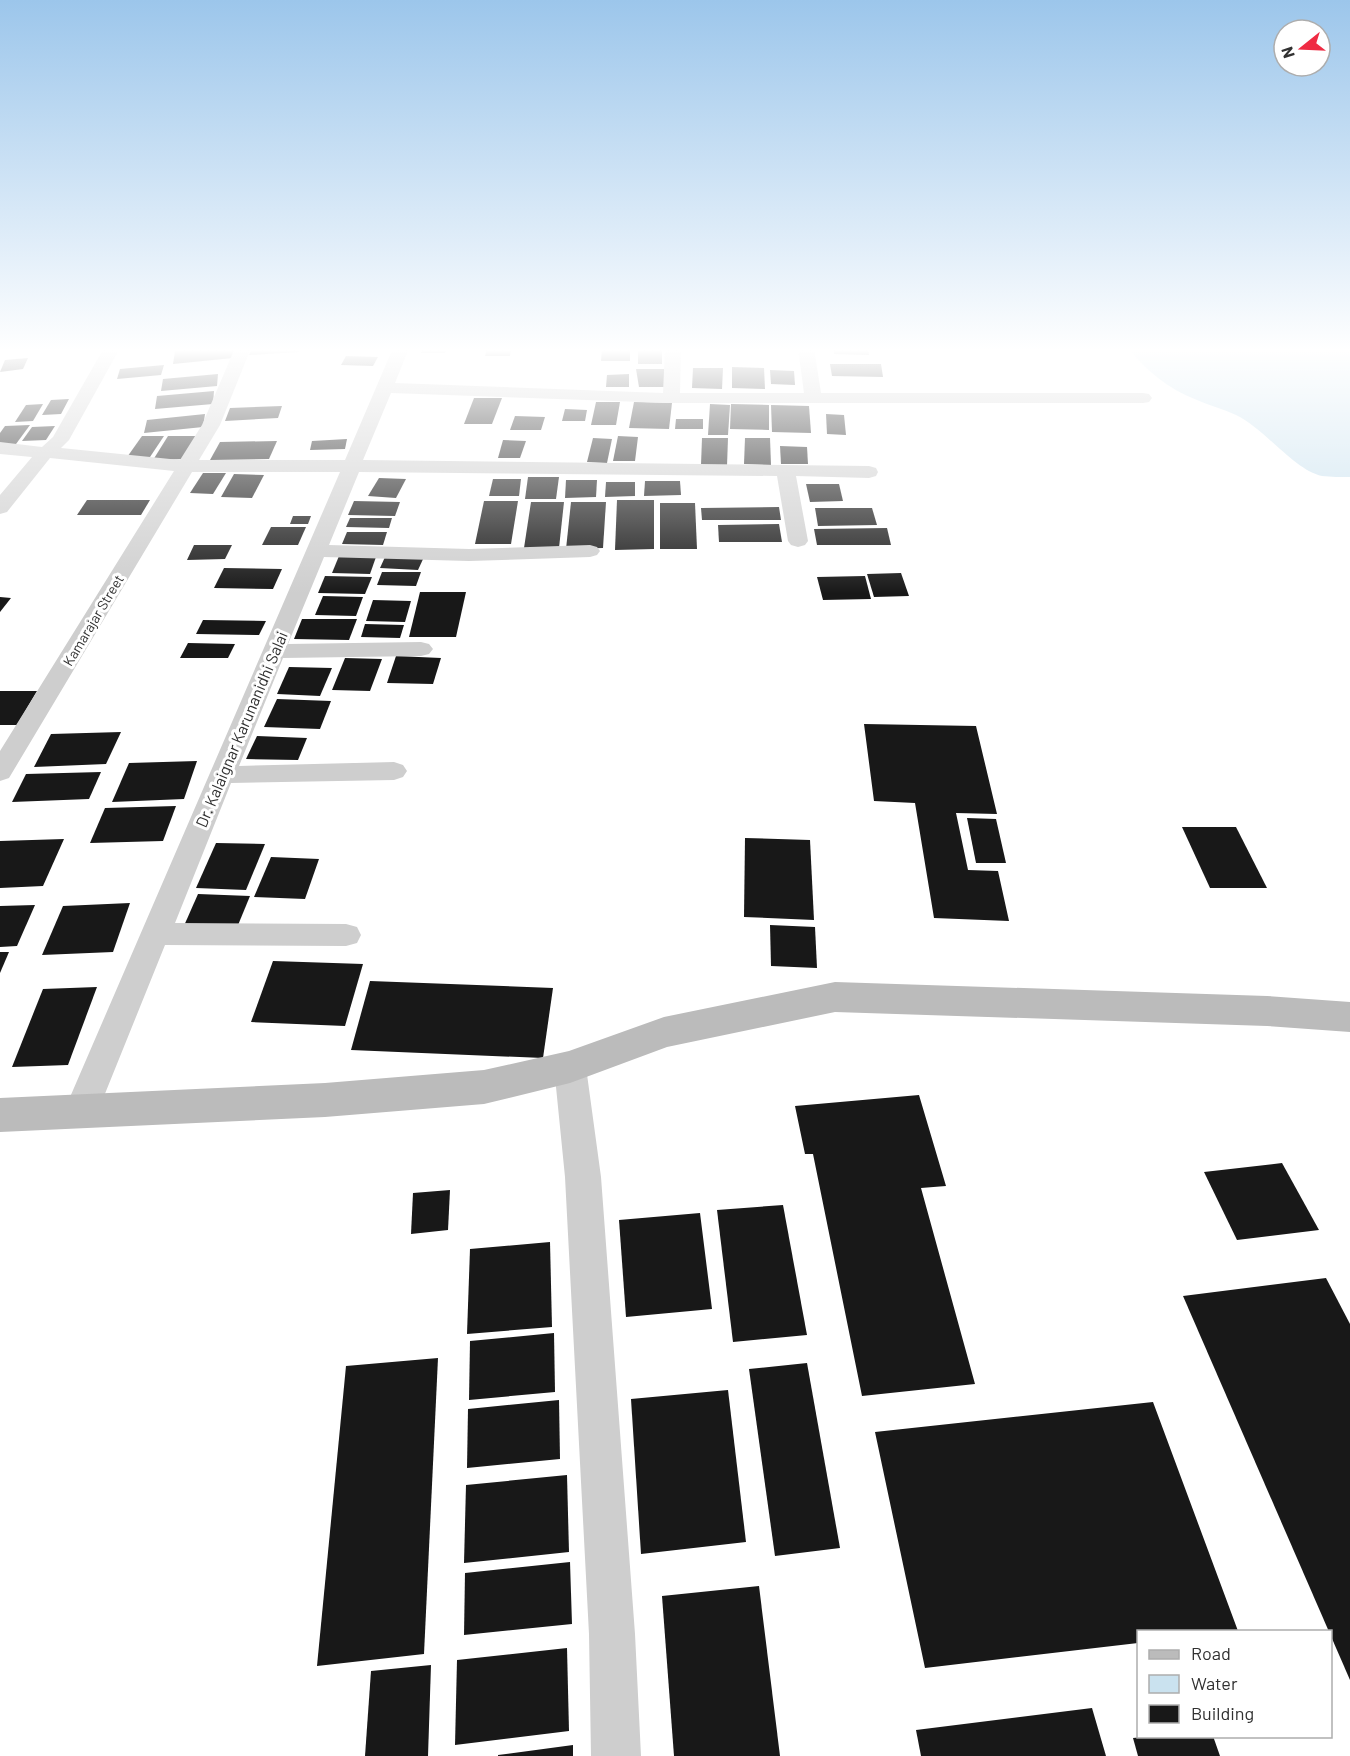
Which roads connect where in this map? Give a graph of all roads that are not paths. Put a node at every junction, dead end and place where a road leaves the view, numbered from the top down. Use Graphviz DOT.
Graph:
graph roads {
  1 [pos="66,430"];
  2 [pos="208,430"];
  3 [pos="366,430"];
  4 [pos="0,448"];
  5 [pos="44,454"];
  6 [pos="185,466"];
  7 [pos="351,467"];
  8 [pos="785,470"];
  9 [pos="869,472"];
  10 [pos="0,508"];
  11 [pos="798,541"];
  12 [pos="316,551"];
  13 [pos="590,551"];
  14 [pos="421,649"];
  15 [pos="274,651"];
  16 [pos="393,771"];
  17 [pos="0,772"];
  18 [pos="222,775"];
  19 [pos="156,934"];
  20 [pos="346,934"];
  21 [pos="1350,1017"];
  22 [pos="570,1067"];
  23 [pos="81,1111"];
  24 [pos="0,1115"];
  25 [pos="616,1756"];
  1 -- 5 [label="street"];
  2 -- 6 [label="street, Kamarajar Street"];
  3 -- 7 [label="street, Dr. Kalaignar Karunanidhi Salai"];
  4 -- 5 [label="street"];
  5 -- 6 [label="street"];
  5 -- 10 [label="street"];
  6 -- 7 [label="street"];
  6 -- 17 [label="street, Kamarajar Street"];
  7 -- 8 [label="street"];
  7 -- 12 [label="street, Dr. Kalaignar Karunanidhi Salai"];
  8 -- 9 [label="street"];
  8 -- 11 [label="street"];
  12 -- 13 [label="street"];
  12 -- 15 [label="street, Dr. Kalaignar Karunanidhi Salai"];
  14 -- 15 [label="street"];
  15 -- 18 [label="street, Dr. Kalaignar Karunanidhi Salai"];
  16 -- 18 [label="street"];
  18 -- 19 [label="street, Dr. Kalaignar Karunanidhi Salai"];
  19 -- 20 [label="street"];
  19 -- 23 [label="street, Dr. Kalaignar Karunanidhi Salai"];
  21 -- 22 [label="street"];
  22 -- 23 [label="street"];
  22 -- 25 [label="street"];
  23 -- 24 [label="street"];
}
